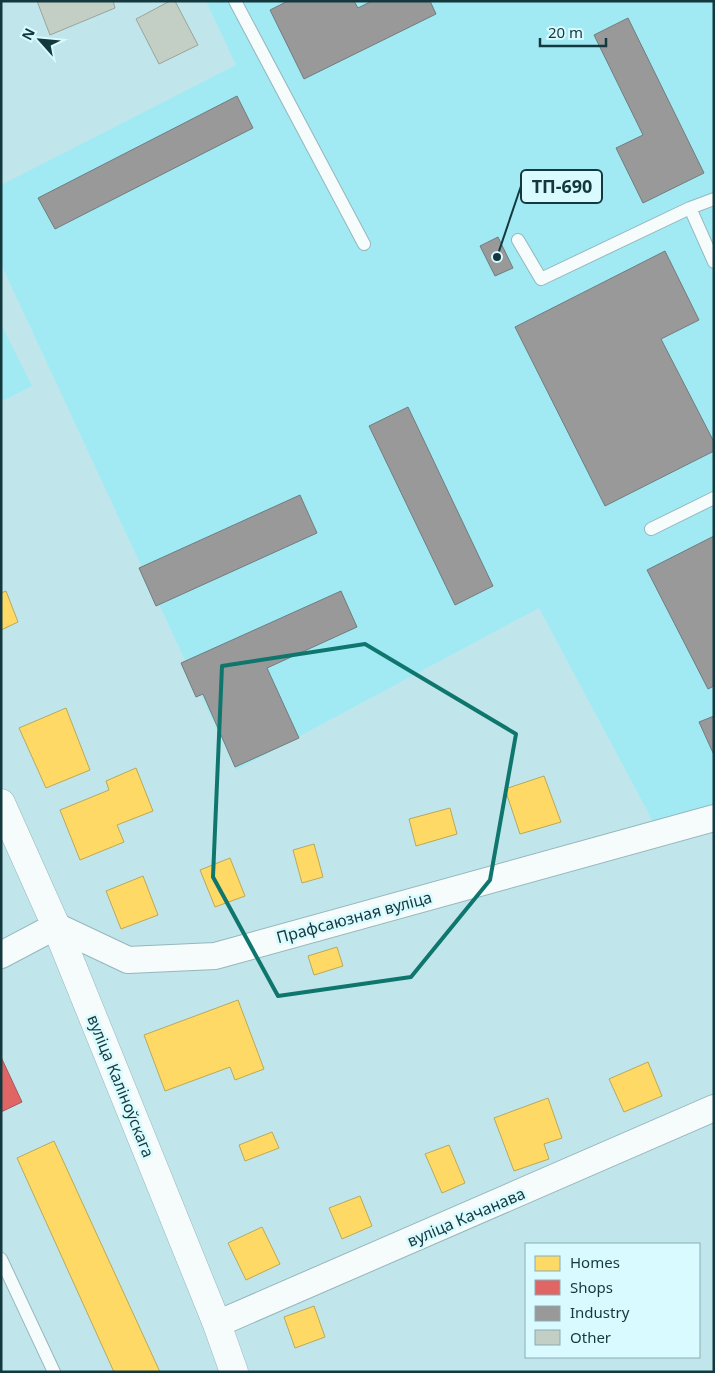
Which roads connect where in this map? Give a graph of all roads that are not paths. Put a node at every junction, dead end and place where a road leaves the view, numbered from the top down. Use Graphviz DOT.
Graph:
graph roads {
  1 [pos="236,1"];
  2 [pos="714,199"];
  3 [pos="690,208"];
  4 [pos="518,240"];
  5 [pos="364,244"];
  6 [pos="714,262"];
  7 [pos="714,498"];
  8 [pos="650,529"];
  9 [pos="1,803"];
  10 [pos="714,818"];
  11 [pos="56,926"];
  12 [pos="1,956"];
  13 [pos="714,1108"];
  14 [pos="1,1258"];
  15 [pos="217,1324"];
  16 [pos="54,1372"];
  17 [pos="234,1372"];
  1 -- 5 [label="lane"];
  2 -- 3 [label="lane"];
  3 -- 4 [label="lane"];
  3 -- 6 [label="lane"];
  7 -- 8 [label="lane"];
  9 -- 11 [label="main road, вуліца Каліноўскага"];
  10 -- 11 [label="street, Прафсаюзная вуліца"];
  11 -- 12 [label="street"];
  11 -- 15 [label="main road, вуліца Каліноўскага"];
  13 -- 15 [label="street, вуліца Качанава"];
  14 -- 16 [label="lane"];
  15 -- 17 [label="main road, вуліца Каліноўскага"];
}
